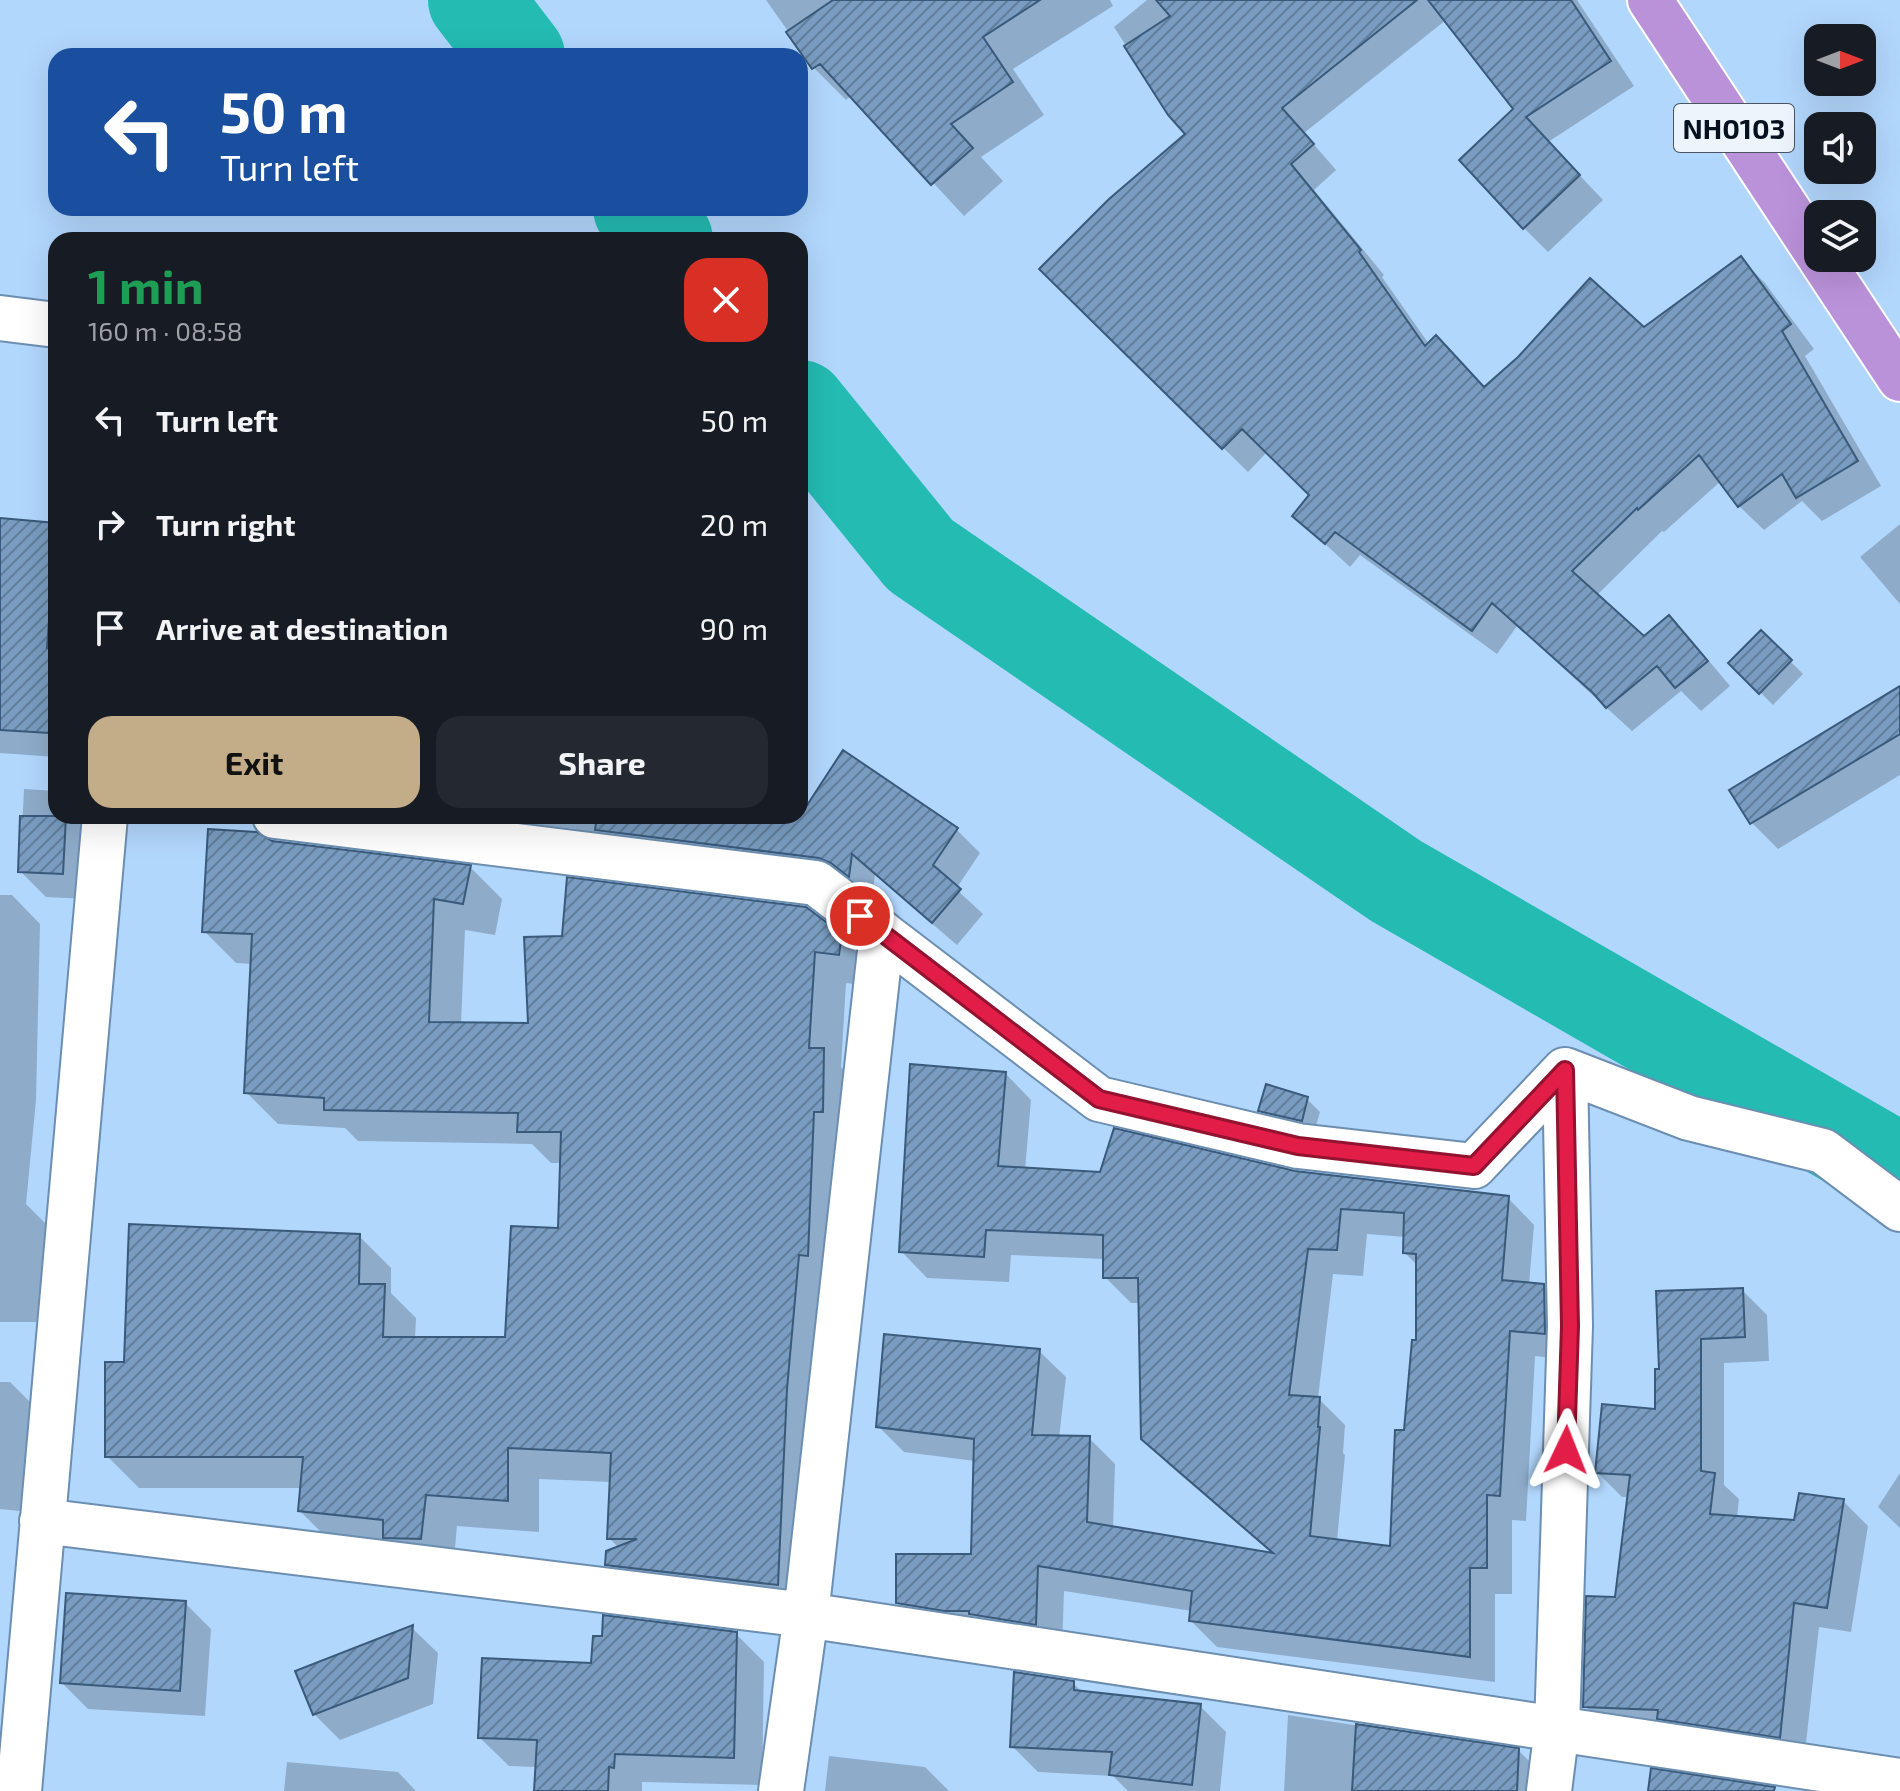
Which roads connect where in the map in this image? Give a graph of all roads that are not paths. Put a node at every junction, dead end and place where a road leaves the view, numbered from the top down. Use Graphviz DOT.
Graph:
graph roads {
  1 [pos="1650,0"];
  2 [pos="1804,234"];
  3 [pos="1829,272"];
  4 [pos="0,318"];
  5 [pos="48,324"];
  6 [pos="1900,379"];
  7 [pos="104,824"];
  8 [pos="340,824"];
  9 [pos="882,933"];
  10 [pos="1565,1070"];
  11 [pos="1900,1209"];
  12 [pos="42,1521"];
  13 [pos="806,1615"];
  14 [pos="1557,1728"];
  15 [pos="1900,1781"];
  16 [pos="19,1791"];
  17 [pos="781,1791"];
  18 [pos="1549,1791"];
  1 -- 2 [label="highway, NH0103"];
  3 -- 6 [label="highway, NH0103"];
  4 -- 5 [label="street"];
  7 -- 12 [label="street"];
  8 -- 9 [label="street"];
  9 -- 10 [label="street"];
  9 -- 13 [label="street"];
  10 -- 11 [label="street"];
  10 -- 14 [label="street"];
  12 -- 13 [label="street"];
  12 -- 16 [label="street"];
  13 -- 14 [label="street"];
  13 -- 17 [label="street"];
  14 -- 15 [label="street"];
  14 -- 18 [label="street"];
}
